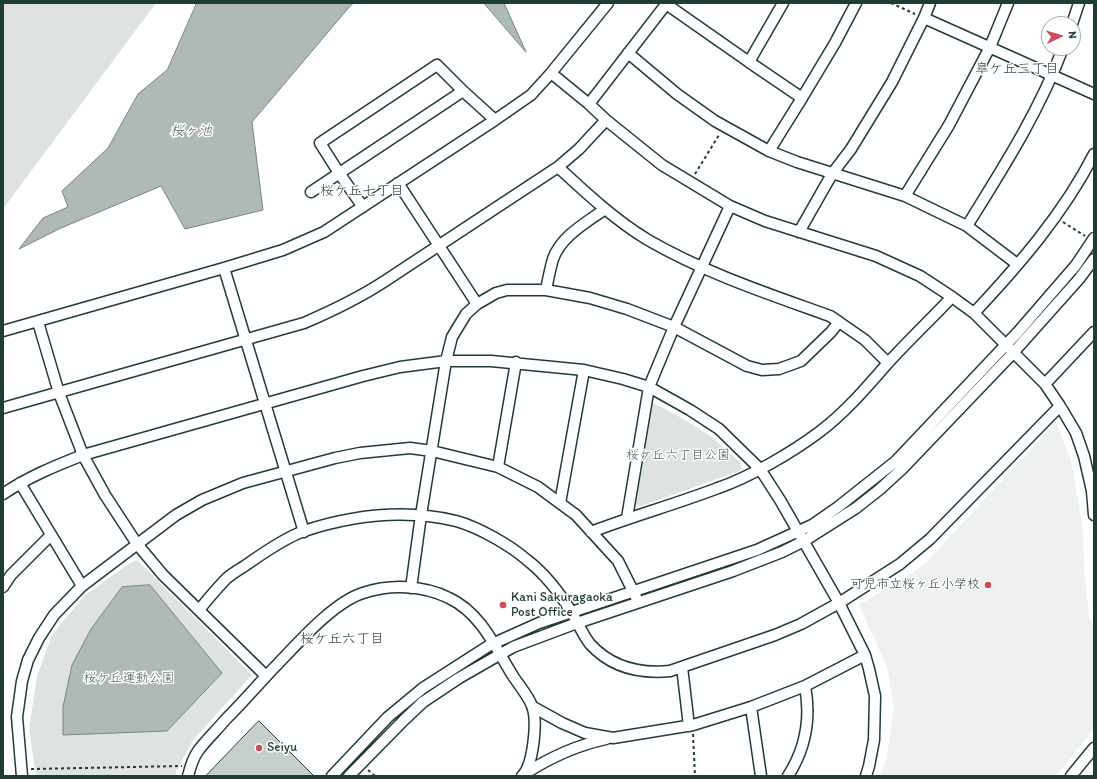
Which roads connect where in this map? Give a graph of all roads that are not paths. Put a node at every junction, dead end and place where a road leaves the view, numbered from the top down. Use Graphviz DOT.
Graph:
graph roads {
  1 [pos="608,3"];
  2 [pos="771,3"];
  3 [pos="856,3"];
  4 [pos="930,3"];
  5 [pos="1008,3"];
  6 [pos="1079,3"];
  7 [pos="666,4"];
  8 [pos="781,6"];
  9 [pos="1075,16"];
  10 [pos="924,18"];
  11 [pos="990,48"];
  12 [pos="628,53"];
  13 [pos="1060,56"];
  14 [pos="749,62"];
  15 [pos="550,73"];
  16 [pos="1053,76"];
  17 [pos="463,91"];
  18 [pos="1094,94"];
  19 [pos="802,98"];
  20 [pos="589,104"];
  21 [pos="495,120"];
  22 [pos="606,120"];
  23 [pos="769,151"];
  24 [pos="1094,154"];
  25 [pos="558,168"];
  26 [pos="339,173"];
  27 [pos="832,174"];
  28 [pos="398,183"];
  29 [pos="311,192"];
  30 [pos="905,196"];
  31 [pos="730,206"];
  32 [pos="363,207"];
  33 [pos="605,209"];
  34 [pos="967,226"];
  35 [pos="799,232"];
  36 [pos="1093,240"];
  37 [pos="439,245"];
  38 [pos="1094,259"];
  39 [pos="1017,264"];
  40 [pos="702,267"];
  41 [pos="224,268"];
  42 [pos="546,290"];
  43 [pos="952,296"];
  44 [pos="477,304"];
  45 [pos="974,313"];
  46 [pos="38,322"];
  47 [pos="839,322"];
  48 [pos="674,326"];
  49 [pos="3,331"];
  50 [pos="1093,337"];
  51 [pos="246,339"];
  52 [pos="1005,345"];
  53 [pos="1013,352"];
  54 [pos="446,361"];
  55 [pos="516,362"];
  56 [pos="888,363"];
  57 [pos="584,370"];
  58 [pos="1045,384"];
  59 [pos="649,387"];
  60 [pos="59,393"];
  61 [pos="265,404"];
  62 [pos="1060,406"];
  63 [pos="3,408"];
  64 [pos="432,450"];
  65 [pos="83,455"];
  66 [pos="498,467"];
  67 [pos="760,469"];
  68 [pos="285,472"];
  69 [pos="20,483"];
  70 [pos="3,494"];
  71 [pos="560,503"];
  72 [pos="421,515"];
  73 [pos="1094,515"];
  74 [pos="627,518"];
  75 [pos="799,531"];
  76 [pos="304,532"];
  77 [pos="592,532"];
  78 [pos="51,535"];
  79 [pos="804,541"];
  80 [pos="137,544"];
  81 [pos="82,586"];
  82 [pos="3,587"];
  83 [pos="411,588"];
  84 [pos="633,591"];
  85 [pos="638,602"];
  86 [pos="839,603"];
  87 [pos="199,610"];
  88 [pos="572,612"];
  89 [pos="577,623"];
  90 [pos="494,643"];
  91 [pos="500,654"];
  92 [pos="865,655"];
  93 [pos="682,667"];
  94 [pos="266,676"];
  95 [pos="805,686"];
  96 [pos="532,707"];
  97 [pos="751,707"];
  98 [pos="691,725"];
  99 [pos="612,738"];
  100 [pos="1094,748"];
  101 [pos="524,774"];
  102 [pos="22,776"];
  103 [pos="188,776"];
  104 [pos="332,776"];
  105 [pos="348,776"];
  106 [pos="761,776"];
  107 [pos="788,776"];
  108 [pos="866,776"];
  109 [pos="1071,776"];
  1 -- 15 [label="street"];
  2 -- 8 [label="street"];
  3 -- 19 [label="street"];
  4 -- 10 [label="street"];
  5 -- 11 [label="street"];
  6 -- 9 [label="street"];
  7 -- 12 [label="street"];
  7 -- 14 [label="street"];
  8 -- 14 [label="street"];
  10 -- 11 [label="street"];
  10 -- 27 [label="street"];
  11 -- 16 [label="street"];
  11 -- 30 [label="street"];
  12 -- 20 [label="street"];
  12 -- 23 [label="street"];
  13 -- 16 [label="street"];
  14 -- 19 [label="street"];
  15 -- 20 [label="street"];
  15 -- 21 [label="street"];
  16 -- 18 [label="street"];
  16 -- 34 [label="street"];
  17 -- 21 [label="street"];
  17 -- 26 [label="street"];
  17 -- 26 [label="street"];
  19 -- 23 [label="street"];
  20 -- 22 [label="street"];
  21 -- 28 [label="street"];
  22 -- 25 [label="street"];
  22 -- 31 [label="street"];
  23 -- 27 [label="street"];
  24 -- 39 [label="street"];
  25 -- 33 [label="street"];
  25 -- 37 [label="street"];
  26 -- 29 [label="street"];
  26 -- 32 [label="street"];
  27 -- 30 [label="street"];
  27 -- 35 [label="street"];
  28 -- 32 [label="street"];
  28 -- 37 [label="street"];
  30 -- 34 [label="street"];
  31 -- 35 [label="street"];
  31 -- 40 [label="street"];
  32 -- 41 [label="street"];
  33 -- 40 [label="street"];
  33 -- 42 [label="street"];
  34 -- 39 [label="street"];
  35 -- 43 [label="street"];
  36 -- 52 [label="street"];
  37 -- 44 [label="street"];
  37 -- 51 [label="street"];
  38 -- 53 [label="street"];
  39 -- 45 [label="street"];
  40 -- 47 [label="street"];
  40 -- 48 [label="street"];
  41 -- 46 [label="street"];
  41 -- 51 [label="street"];
  42 -- 44 [label="street"];
  42 -- 48 [label="street"];
  43 -- 45 [label="street"];
  43 -- 56 [label="street"];
  44 -- 54 [label="street"];
  45 -- 52 [label="street"];
  46 -- 49 [label="street"];
  46 -- 60 [label="street"];
  47 -- 48 [label="street"];
  47 -- 56 [label="street"];
  48 -- 59 [label="street"];
  50 -- 58 [label="street"];
  51 -- 60 [label="street"];
  51 -- 61 [label="street"];
  52 -- 53 [label="street"];
  52 -- 75 [label="street"];
  53 -- 58 [label="street"];
  53 -- 79 [label="street"];
  54 -- 55 [label="street"];
  54 -- 61 [label="street"];
  54 -- 64 [label="street"];
  55 -- 57 [label="street"];
  55 -- 66 [label="street"];
  56 -- 67 [label="street"];
  57 -- 59 [label="street"];
  57 -- 71 [label="street"];
  58 -- 62 [label="street"];
  59 -- 67 [label="street"];
  59 -- 74 [label="street"];
  60 -- 63 [label="street"];
  60 -- 65 [label="street"];
  61 -- 65 [label="street"];
  61 -- 68 [label="street"];
  62 -- 73 [label="street"];
  62 -- 86 [label="street"];
  64 -- 66 [label="street"];
  64 -- 68 [label="street"];
  64 -- 72 [label="street"];
  65 -- 69 [label="street"];
  65 -- 80 [label="street"];
  66 -- 71 [label="street"];
  67 -- 74 [label="street"];
  67 -- 75 [label="street"];
  68 -- 76 [label="street"];
  68 -- 80 [label="street"];
  69 -- 70 [label="street"];
  69 -- 78 [label="street"];
  71 -- 77 [label="street"];
  72 -- 76 [label="street"];
  72 -- 83 [label="street"];
  72 -- 88 [label="street"];
  74 -- 77 [label="street"];
  75 -- 79 [label="street"];
  75 -- 84 [label="street"];
  76 -- 87 [label="street"];
  77 -- 84 [label="street"];
  78 -- 81 [label="street"];
  78 -- 82 [label="street"];
  79 -- 85 [label="street"];
  79 -- 86 [label="street"];
  80 -- 81 [label="street"];
  80 -- 87 [label="street"];
  81 -- 102 [label="street"];
  83 -- 90 [label="street"];
  83 -- 94 [label="street"];
  84 -- 85 [label="street"];
  84 -- 88 [label="street"];
  85 -- 89 [label="street"];
  86 -- 92 [label="street"];
  86 -- 93 [label="street"];
  87 -- 94 [label="street"];
  88 -- 89 [label="street"];
  88 -- 90 [label="street"];
  89 -- 91 [label="street"];
  89 -- 93 [label="street"];
  90 -- 91 [label="street"];
  90 -- 104 [label="street"];
  91 -- 96 [label="street"];
  91 -- 105 [label="street"];
  92 -- 95 [label="street"];
  92 -- 108 [label="street"];
  93 -- 98 [label="street"];
  94 -- 103 [label="street"];
  95 -- 97 [label="street"];
  95 -- 107 [label="street"];
  96 -- 99 [label="street"];
  96 -- 101 [label="street"];
  97 -- 98 [label="street"];
  97 -- 106 [label="street"];
  98 -- 99 [label="street"];
  99 -- 101 [label="street"];
  100 -- 109 [label="street"];
}
